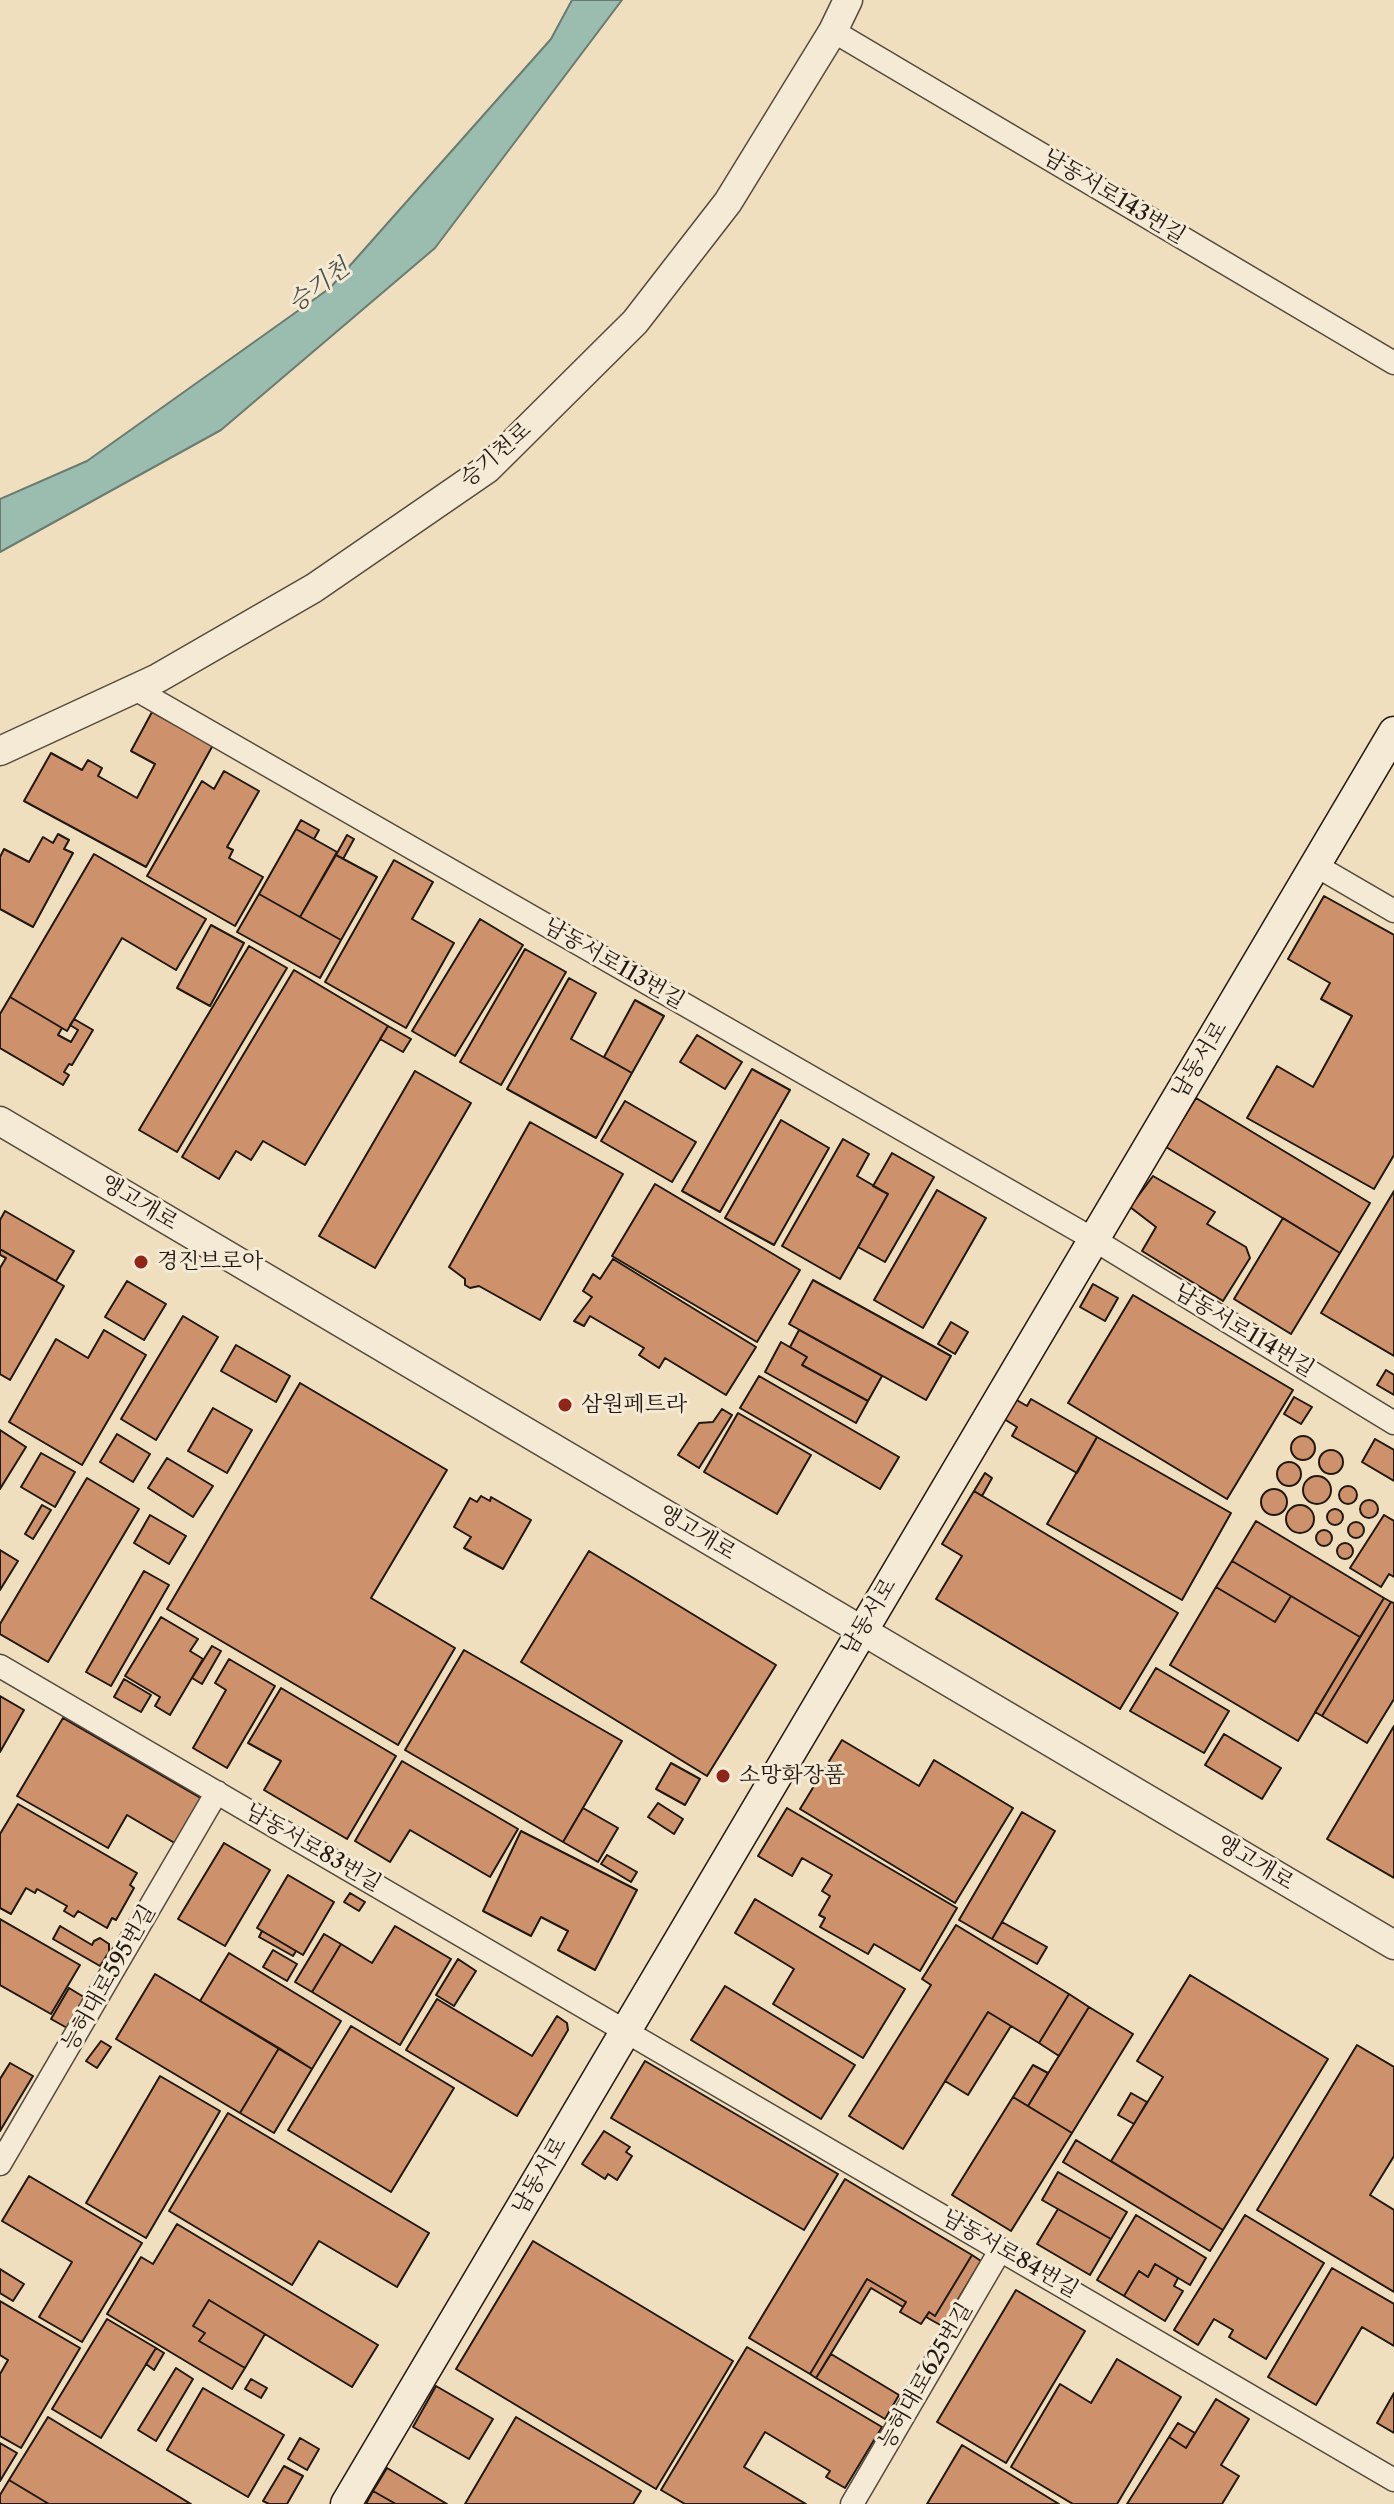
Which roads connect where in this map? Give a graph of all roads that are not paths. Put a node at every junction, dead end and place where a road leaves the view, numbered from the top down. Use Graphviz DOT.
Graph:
graph roads {
  1 [pos="848,0"];
  2 [pos="833,31"];
  3 [pos="1394,363"];
  4 [pos="135,689"];
  5 [pos="1394,732"];
  6 [pos="0,751"];
  7 [pos="1315,865"];
  8 [pos="1394,911"];
  9 [pos="0,1121"];
  10 [pos="1093,1239"];
  11 [pos="1394,1423"];
  12 [pos="861,1630"];
  13 [pos="0,1666"];
  14 [pos="217,1792"];
  15 [pos="1394,1945"];
  16 [pos="626,2029"];
  17 [pos="0,2164"];
  18 [pos="1001,2249"];
  19 [pos="1394,2480"];
  20 [pos="346,2504"];
  21 [pos="852,2504"];
  1 -- 2 [label="street, 승기천로"];
  2 -- 3 [label="street, 남동서로143번길"];
  2 -- 4 [label="street, 승기천로"];
  4 -- 6 [label="street, 승기천로"];
  4 -- 10 [label="street, 남동서로113번길"];
  5 -- 7 [label="main road, 남동서로"];
  7 -- 8 [label="street"];
  7 -- 10 [label="main road, 남동서로"];
  9 -- 12 [label="street, 앵고개로"];
  10 -- 11 [label="street, 남동서로114번길"];
  10 -- 12 [label="main road, 남동서로"];
  12 -- 15 [label="street, 앵고개로"];
  12 -- 16 [label="main road, 남동서로"];
  13 -- 14 [label="street, 남동서로83번길"];
  14 -- 16 [label="street, 남동서로83번길"];
  14 -- 17 [label="street, 능허대로595번길"];
  16 -- 18 [label="street, 남동서로84번길"];
  16 -- 20 [label="main road, 남동서로"];
  18 -- 19 [label="street, 남동서로84번길"];
  18 -- 21 [label="street, 능허대로625번길"];
}
